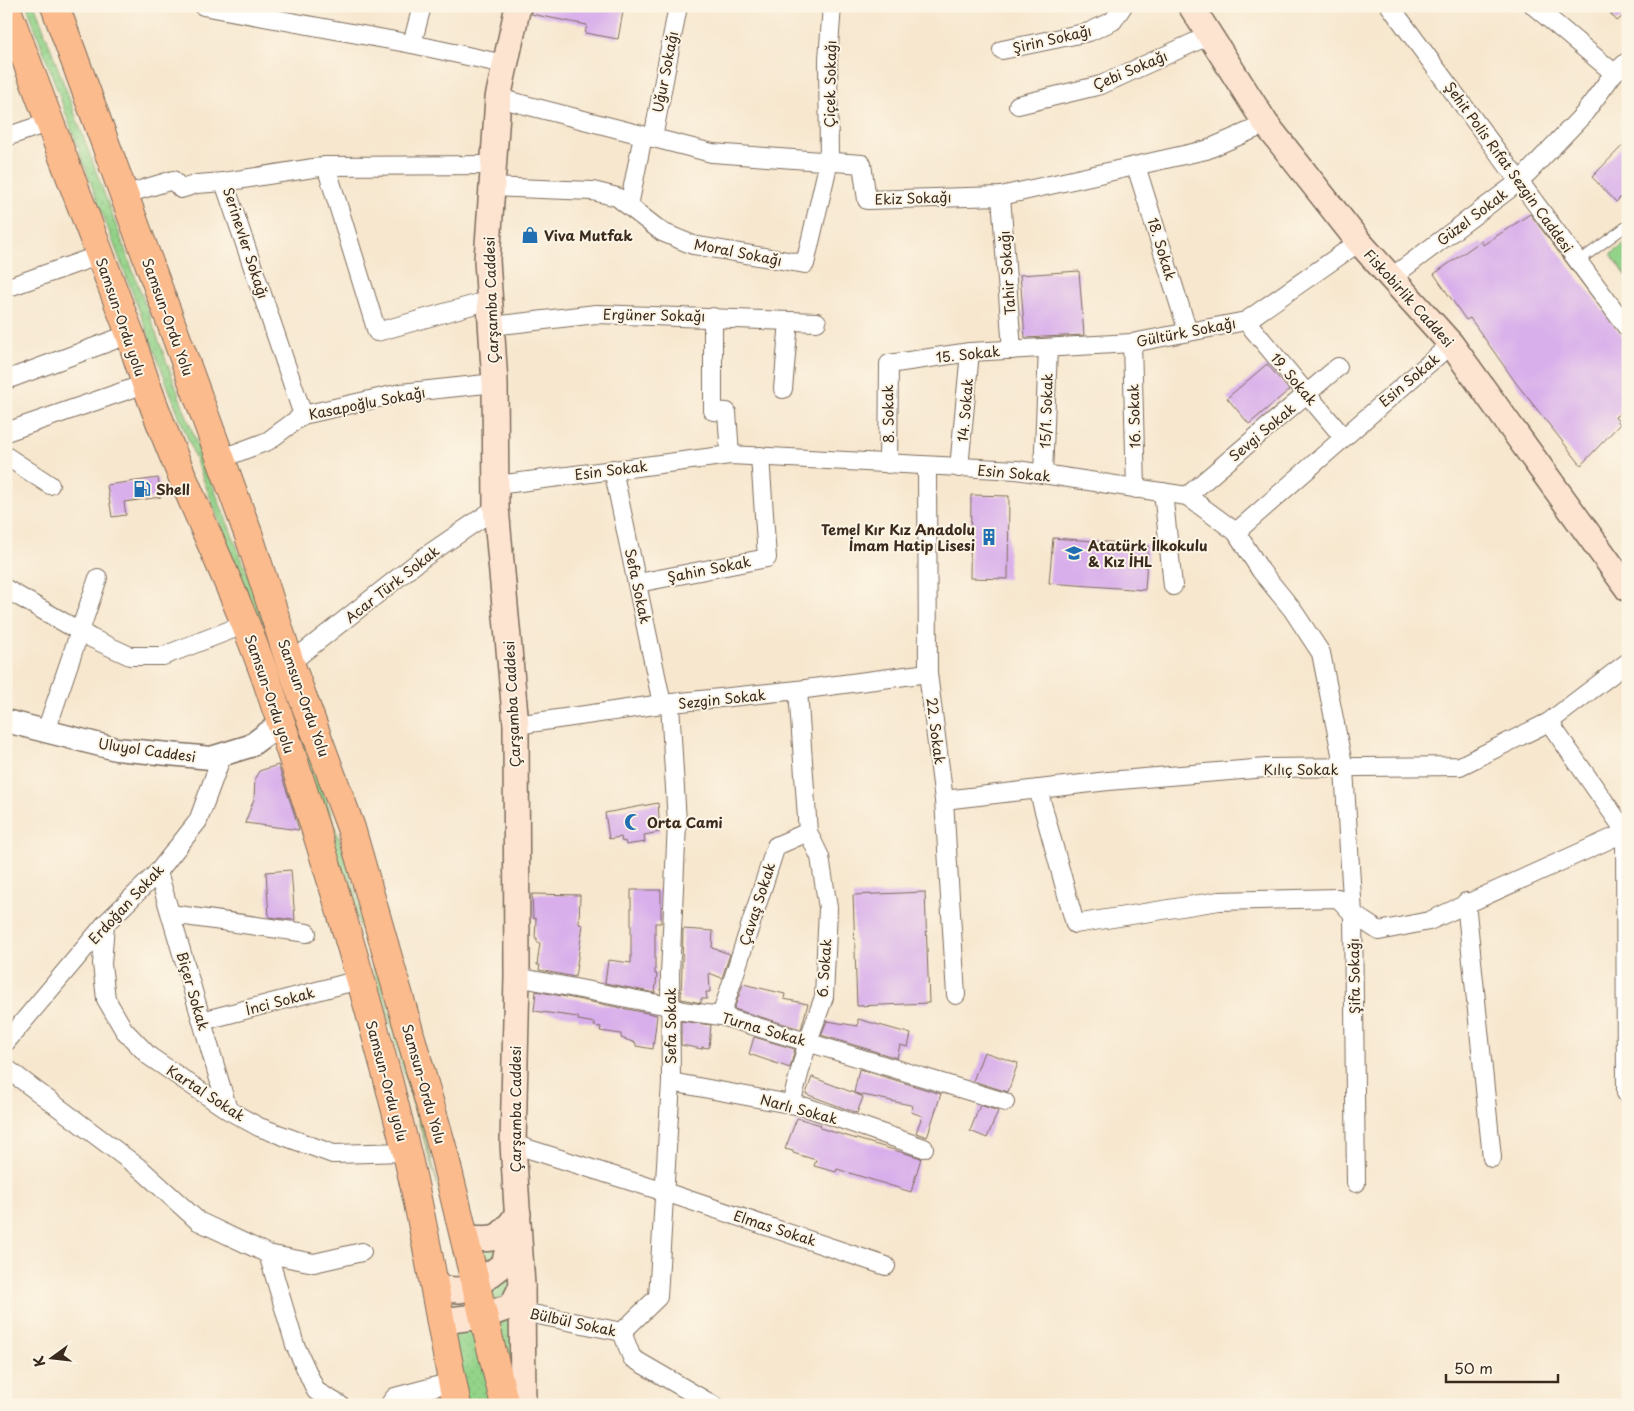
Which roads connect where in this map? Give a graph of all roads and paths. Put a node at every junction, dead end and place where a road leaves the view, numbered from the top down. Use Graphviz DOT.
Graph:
graph roads {
  1 [pos="55,6"];
  2 [pos="203,6"];
  3 [pos="422,6"];
  4 [pos="518,6"];
  5 [pos="678,6"];
  6 [pos="832,6"];
  7 [pos="1123,6"];
  8 [pos="1192,6"];
  9 [pos="1534,6"];
  10 [pos="6,7"];
  11 [pos="1395,8"];
  12 [pos="247,10"];
  13 [pos="1210,34"];
  14 [pos="412,44"];
  15 [pos="1002,50"];
  16 [pos="1628,61"];
  17 [pos="504,64"];
  18 [pos="1614,73"];
  19 [pos="498,98"];
  20 [pos="1018,105"];
  21 [pos="50,122"];
  22 [pos="1266,124"];
  23 [pos="6,137"];
  24 [pos="648,137"];
  25 [pos="830,161"];
  26 [pos="326,166"];
  27 [pos="1136,166"];
  28 [pos="491,176"];
  29 [pos="1520,181"];
  30 [pos="224,182"];
  31 [pos="123,195"];
  32 [pos="1001,196"];
  33 [pos="629,206"];
  34 [pos="1628,225"];
  35 [pos="1359,242"];
  36 [pos="100,255"];
  37 [pos="1579,261"];
  38 [pos="1392,277"];
  39 [pos="6,288"];
  40 [pos="490,300"];
  41 [pos="713,317"];
  42 [pos="789,321"];
  43 [pos="1246,321"];
  44 [pos="817,322"];
  45 [pos="492,326"];
  46 [pos="1628,329"];
  47 [pos="1188,332"];
  48 [pos="130,334"];
  49 [pos="1132,343"];
  50 [pos="1451,344"];
  51 [pos="1048,348"];
  52 [pos="1012,350"];
  53 [pos="970,352"];
  54 [pos="889,364"];
  55 [pos="1338,367"];
  56 [pos="6,380"];
  57 [pos="495,383"];
  58 [pos="144,384"];
  59 [pos="783,389"];
  60 [pos="1306,394"];
  61 [pos="303,416"];
  62 [pos="6,432"];
  63 [pos="1343,437"];
  64 [pos="730,455"];
  65 [pos="6,456"];
  66 [pos="760,456"];
  67 [pos="220,459"];
  68 [pos="888,464"];
  69 [pos="927,466"];
  70 [pos="959,468"];
  71 [pos="613,469"];
  72 [pos="1043,474"];
  73 [pos="50,485"];
  74 [pos="1136,490"];
  75 [pos="1163,492"];
  76 [pos="1186,496"];
  77 [pos="496,497"];
  78 [pos="1236,532"];
  79 [pos="98,578"];
  80 [pos="638,583"];
  81 [pos="1173,586"];
  82 [pos="6,589"];
  83 [pos="1628,589"];
  84 [pos="246,624"];
  85 [pos="80,631"];
  86 [pos="1628,662"];
  87 [pos="290,663"];
  88 [pos="928,673"];
  89 [pos="798,690"];
  90 [pos="666,704"];
  91 [pos="6,721"];
  92 [pos="1549,722"];
  93 [pos="281,723"];
  94 [pos="516,725"];
  95 [pos="46,731"];
  96 [pos="223,753"];
  97 [pos="1344,769"];
  98 [pos="1038,789"];
  99 [pos="944,800"];
  100 [pos="1626,831"];
  101 [pos="808,832"];
  102 [pos="158,872"];
  103 [pos="1466,902"];
  104 [pos="171,914"];
  105 [pos="1353,914"];
  106 [pos="105,924"];
  107 [pos="307,933"];
  108 [pos="517,977"];
  109 [pos="359,980"];
  110 [pos="956,995"];
  111 [pos="669,1006"];
  112 [pos="721,1016"];
  113 [pos="202,1021"];
  114 [pos="808,1041"];
  115 [pos="6,1042"];
  116 [pos="6,1068"];
  117 [pos="671,1082"];
  118 [pos="1626,1093"];
  119 [pos="1005,1102"];
  120 [pos="791,1104"];
  121 [pos="228,1110"];
  122 [pos="512,1144"];
  123 [pos="924,1148"];
  124 [pos="406,1152"];
  125 [pos="1492,1158"];
  126 [pos="1356,1183"];
  127 [pos="664,1192"];
  128 [pos="518,1214"];
  129 [pos="464,1238"];
  130 [pos="362,1252"];
  131 [pos="268,1254"];
  132 [pos="886,1266"];
  133 [pos="476,1286"];
  134 [pos="522,1286"];
  135 [pos="435,1289"];
  136 [pos="523,1312"];
  137 [pos="483,1316"];
  138 [pos="441,1321"];
  139 [pos="622,1332"];
  140 [pos="454,1393"];
  141 [pos="340,1405"];
  142 [pos="389,1405"];
  143 [pos="505,1405"];
  144 [pos="523,1405"];
  145 [pos="713,1405"];
  1 -- 31 [label="highway, Samsun-Ordu Yolu"];
  2 -- 12 [label="street"];
  3 -- 14 [label="street"];
  4 -- 17 [label="main road, Çarşamba Caddesi"];
  5 -- 24 [label="street, Uğur Sokağı"];
  6 -- 25 [label="street, Çiçek Sokağı"];
  7 -- 15 [label="street, Şirin Sokağı"];
  8 -- 13 [label="main road, Fiskobirlik Caddesi"];
  9 -- 18 [label="street"];
  10 -- 21 [label="highway, Samsun-Ordu yolu"];
  11 -- 29 [label="street, Şehit Polis Rıfat Sezgin Caddesi"];
  12 -- 14 [label="street"];
  13 -- 20 [label="street, Çebi Sokağı"];
  13 -- 22 [label="main road, Fiskobirlik Caddesi"];
  14 -- 17 [label="street"];
  16 -- 18 [label="street, Güzel Sokak"];
  17 -- 19 [label="main road, Çarşamba Caddesi"];
  18 -- 29 [label="street, Güzel Sokak"];
  19 -- 24 [label="street, Ekiz Sokağı"];
  19 -- 28 [label="main road, Çarşamba Caddesi"];
  21 -- 23 [label="street"];
  21 -- 36 [label="highway, Samsun-Ordu yolu"];
  22 -- 27 [label="street, Ekiz Sokağı"];
  22 -- 35 [label="main road, Fiskobirlik Caddesi"];
  24 -- 25 [label="street, Ekiz Sokağı"];
  24 -- 33 [label="street, Uğur Sokağı"];
  25 -- 32 [label="street, Ekiz Sokağı"];
  25 -- 33 [label="street, Moral Sokağı"];
  26 -- 28 [label="street, Serinevler Sokağı"];
  26 -- 30 [label="street, Serinevler Sokağı"];
  26 -- 40 [label="street"];
  27 -- 32 [label="street, Ekiz Sokağı"];
  27 -- 47 [label="street, 18. Sokak"];
  28 -- 33 [label="street, Moral Sokağı"];
  28 -- 40 [label="main road, Çarşamba Caddesi"];
  29 -- 37 [label="street, Şehit Polis Rıfat Sezgin Caddesi"];
  29 -- 38 [label="street, Güzel Sokak"];
  30 -- 31 [label="street"];
  30 -- 61 [label="street, Serinevler Sokağı"];
  31 -- 67 [label="highway, Samsun-Ordu Yolu"];
  32 -- 52 [label="street, Tahir Sokağı"];
  34 -- 37 [label="lane"];
  35 -- 38 [label="main road, Fiskobirlik Caddesi"];
  35 -- 43 [label="street, Gültürk Sokağı"];
  36 -- 39 [label="street"];
  36 -- 48 [label="highway, Samsun-Ordu yolu"];
  37 -- 46 [label="street, Şehit Polis Rıfat Sezgin Caddesi"];
  38 -- 50 [label="main road, Fiskobirlik Caddesi"];
  40 -- 45 [label="main road, Çarşamba Caddesi"];
  41 -- 42 [label="street, Ergüner Sokağı"];
  41 -- 45 [label="street, Ergüner Sokağı"];
  41 -- 64 [label="street"];
  42 -- 44 [label="street, Ergüner Sokağı"];
  42 -- 59 [label="street"];
  43 -- 47 [label="street, Gültürk Sokağı"];
  43 -- 60 [label="street, 19. Sokak"];
  45 -- 57 [label="main road, Çarşamba Caddesi"];
  47 -- 49 [label="street, Gültürk Sokağı"];
  48 -- 56 [label="street"];
  48 -- 58 [label="highway, Samsun-Ordu yolu"];
  49 -- 51 [label="street, Gültürk Sokağı"];
  49 -- 74 [label="street, 16. Sokak"];
  50 -- 63 [label="street, Esin Sokak"];
  50 -- 83 [label="main road, Fiskobirlik Caddesi"];
  51 -- 52 [label="street, 15. Sokak"];
  51 -- 72 [label="street, 15/1. Sokak"];
  52 -- 53 [label="street, 15. Sokak"];
  53 -- 54 [label="street, 15. Sokak"];
  53 -- 70 [label="street, 14. Sokak"];
  54 -- 68 [label="street, 8. Sokak"];
  55 -- 60 [label="street, Sevgi Sokak"];
  57 -- 61 [label="street, Kasapoğlu Sokağı"];
  57 -- 77 [label="main road, Çarşamba Caddesi"];
  58 -- 62 [label="street"];
  58 -- 84 [label="highway, Samsun-Ordu yolu"];
  60 -- 63 [label="street, 19. Sokak"];
  60 -- 76 [label="street, Sevgi Sokak"];
  61 -- 67 [label="street, Kasapoğlu Sokağı"];
  63 -- 78 [label="street, Esin Sokak"];
  64 -- 66 [label="street, Esin Sokak"];
  64 -- 71 [label="street, Esin Sokak"];
  65 -- 73 [label="street"];
  66 -- 68 [label="street, Esin Sokak"];
  66 -- 80 [label="street, Şahin Sokak"];
  67 -- 87 [label="highway, Samsun-Ordu Yolu"];
  68 -- 69 [label="street, Esin Sokak"];
  69 -- 70 [label="street, Esin Sokak"];
  69 -- 88 [label="street, 22. Sokak"];
  70 -- 72 [label="street, Esin Sokak"];
  71 -- 77 [label="street, Esin Sokak"];
  71 -- 80 [label="street, Sefa Sokak"];
  72 -- 74 [label="street, Esin Sokak"];
  74 -- 75 [label="street, Esin Sokak"];
  75 -- 76 [label="street, Esin Sokak"];
  75 -- 81 [label="street"];
  76 -- 78 [label="street, Esin Sokak"];
  77 -- 87 [label="street, Acar Türk Sokak"];
  77 -- 94 [label="main road, Çarşamba Caddesi"];
  78 -- 97 [label="street, Şifa Sokağı"];
  79 -- 85 [label="street"];
  80 -- 90 [label="street, Sefa Sokak"];
  82 -- 85 [label="street"];
  84 -- 85 [label="street"];
  84 -- 93 [label="highway, Samsun-Ordu yolu"];
  85 -- 95 [label="street"];
  86 -- 92 [label="street, Kılıç Sokak"];
  87 -- 129 [label="highway, Samsun-Ordu Yolu"];
  88 -- 89 [label="street, Sezgin Sokak"];
  88 -- 99 [label="street, 22. Sokak"];
  89 -- 90 [label="street, Sezgin Sokak"];
  89 -- 101 [label="street"];
  90 -- 94 [label="street, Sezgin Sokak"];
  90 -- 111 [label="street, Sefa Sokak"];
  91 -- 95 [label="street, Uluyol Caddesi"];
  92 -- 97 [label="street, Kılıç Sokak"];
  92 -- 100 [label="street"];
  93 -- 96 [label="street, Uluyol Caddesi"];
  93 -- 109 [label="highway, Samsun-Ordu yolu"];
  94 -- 108 [label="main road, Çarşamba Caddesi"];
  95 -- 96 [label="street, Uluyol Caddesi"];
  96 -- 102 [label="street, Erdoğan Sokak"];
  97 -- 98 [label="street, Kılıç Sokak"];
  97 -- 105 [label="street, Şifa Sokağı"];
  98 -- 99 [label="street, Kılıç Sokak"];
  98 -- 105 [label="street"];
  99 -- 110 [label="street, 22. Sokak"];
  100 -- 103 [label="street"];
  100 -- 118 [label="street"];
  101 -- 112 [label="street, Çavaş Sokak"];
  101 -- 114 [label="street, 6. Sokak"];
  102 -- 104 [label="street, Biçer Sokak"];
  102 -- 106 [label="street, Erdoğan Sokak"];
  103 -- 105 [label="street"];
  103 -- 125 [label="street"];
  104 -- 107 [label="street"];
  104 -- 113 [label="street, Biçer Sokak"];
  105 -- 126 [label="street, Şifa Sokağı"];
  106 -- 115 [label="street, Erdoğan Sokak"];
  106 -- 121 [label="street, Kartal Sokak"];
  108 -- 111 [label="street, Turna Sokak"];
  108 -- 122 [label="main road, Çarşamba Caddesi"];
  109 -- 113 [label="street, İnci Sokak"];
  109 -- 124 [label="highway, Samsun-Ordu yolu"];
  111 -- 112 [label="street, Turna Sokak"];
  111 -- 117 [label="street, Sefa Sokak"];
  112 -- 114 [label="street, Turna Sokak"];
  113 -- 121 [label="street, Biçer Sokak"];
  114 -- 119 [label="street, Turna Sokak"];
  114 -- 120 [label="street, 6. Sokak"];
  116 -- 131 [label="street"];
  117 -- 120 [label="street, Narlı Sokak"];
  117 -- 127 [label="street, Sefa Sokak"];
  120 -- 123 [label="street, Narlı Sokak"];
  121 -- 124 [label="street, Kartal Sokak"];
  122 -- 127 [label="street, Elmas Sokak"];
  122 -- 128 [label="main road, Çarşamba Caddesi"];
  124 -- 135 [label="highway, Samsun-Ordu yolu"];
  127 -- 132 [label="street, Elmas Sokak"];
  127 -- 139 [label="street, Sefa Sokak"];
  128 -- 129 [label="main road"];
  128 -- 133 [label="main road"];
  128 -- 134 [label="main road, Çarşamba Caddesi"];
  129 -- 133 [label="highway, Samsun-Ordu Yolu"];
  130 -- 131 [label="street"];
  131 -- 141 [label="street"];
  133 -- 135 [label="main road"];
  133 -- 137 [label="highway, Samsun-Ordu Yolu"];
  134 -- 136 [label="main road, Çarşamba Caddesi"];
  134 -- 137 [label="main road"];
  135 -- 138 [label="highway, Samsun-Ordu yolu"];
  136 -- 139 [label="street, Bülbül Sokak"];
  136 -- 144 [label="main road, Çarşamba Caddesi"];
  137 -- 138 [label="main road"];
  137 -- 143 [label="highway, Samsun-Ordu Yolu"];
  138 -- 140 [label="highway, Samsun-Ordu yolu"];
  139 -- 145 [label="street, Bülbül Sokak"];
  140 -- 142 [label="street"];
}
